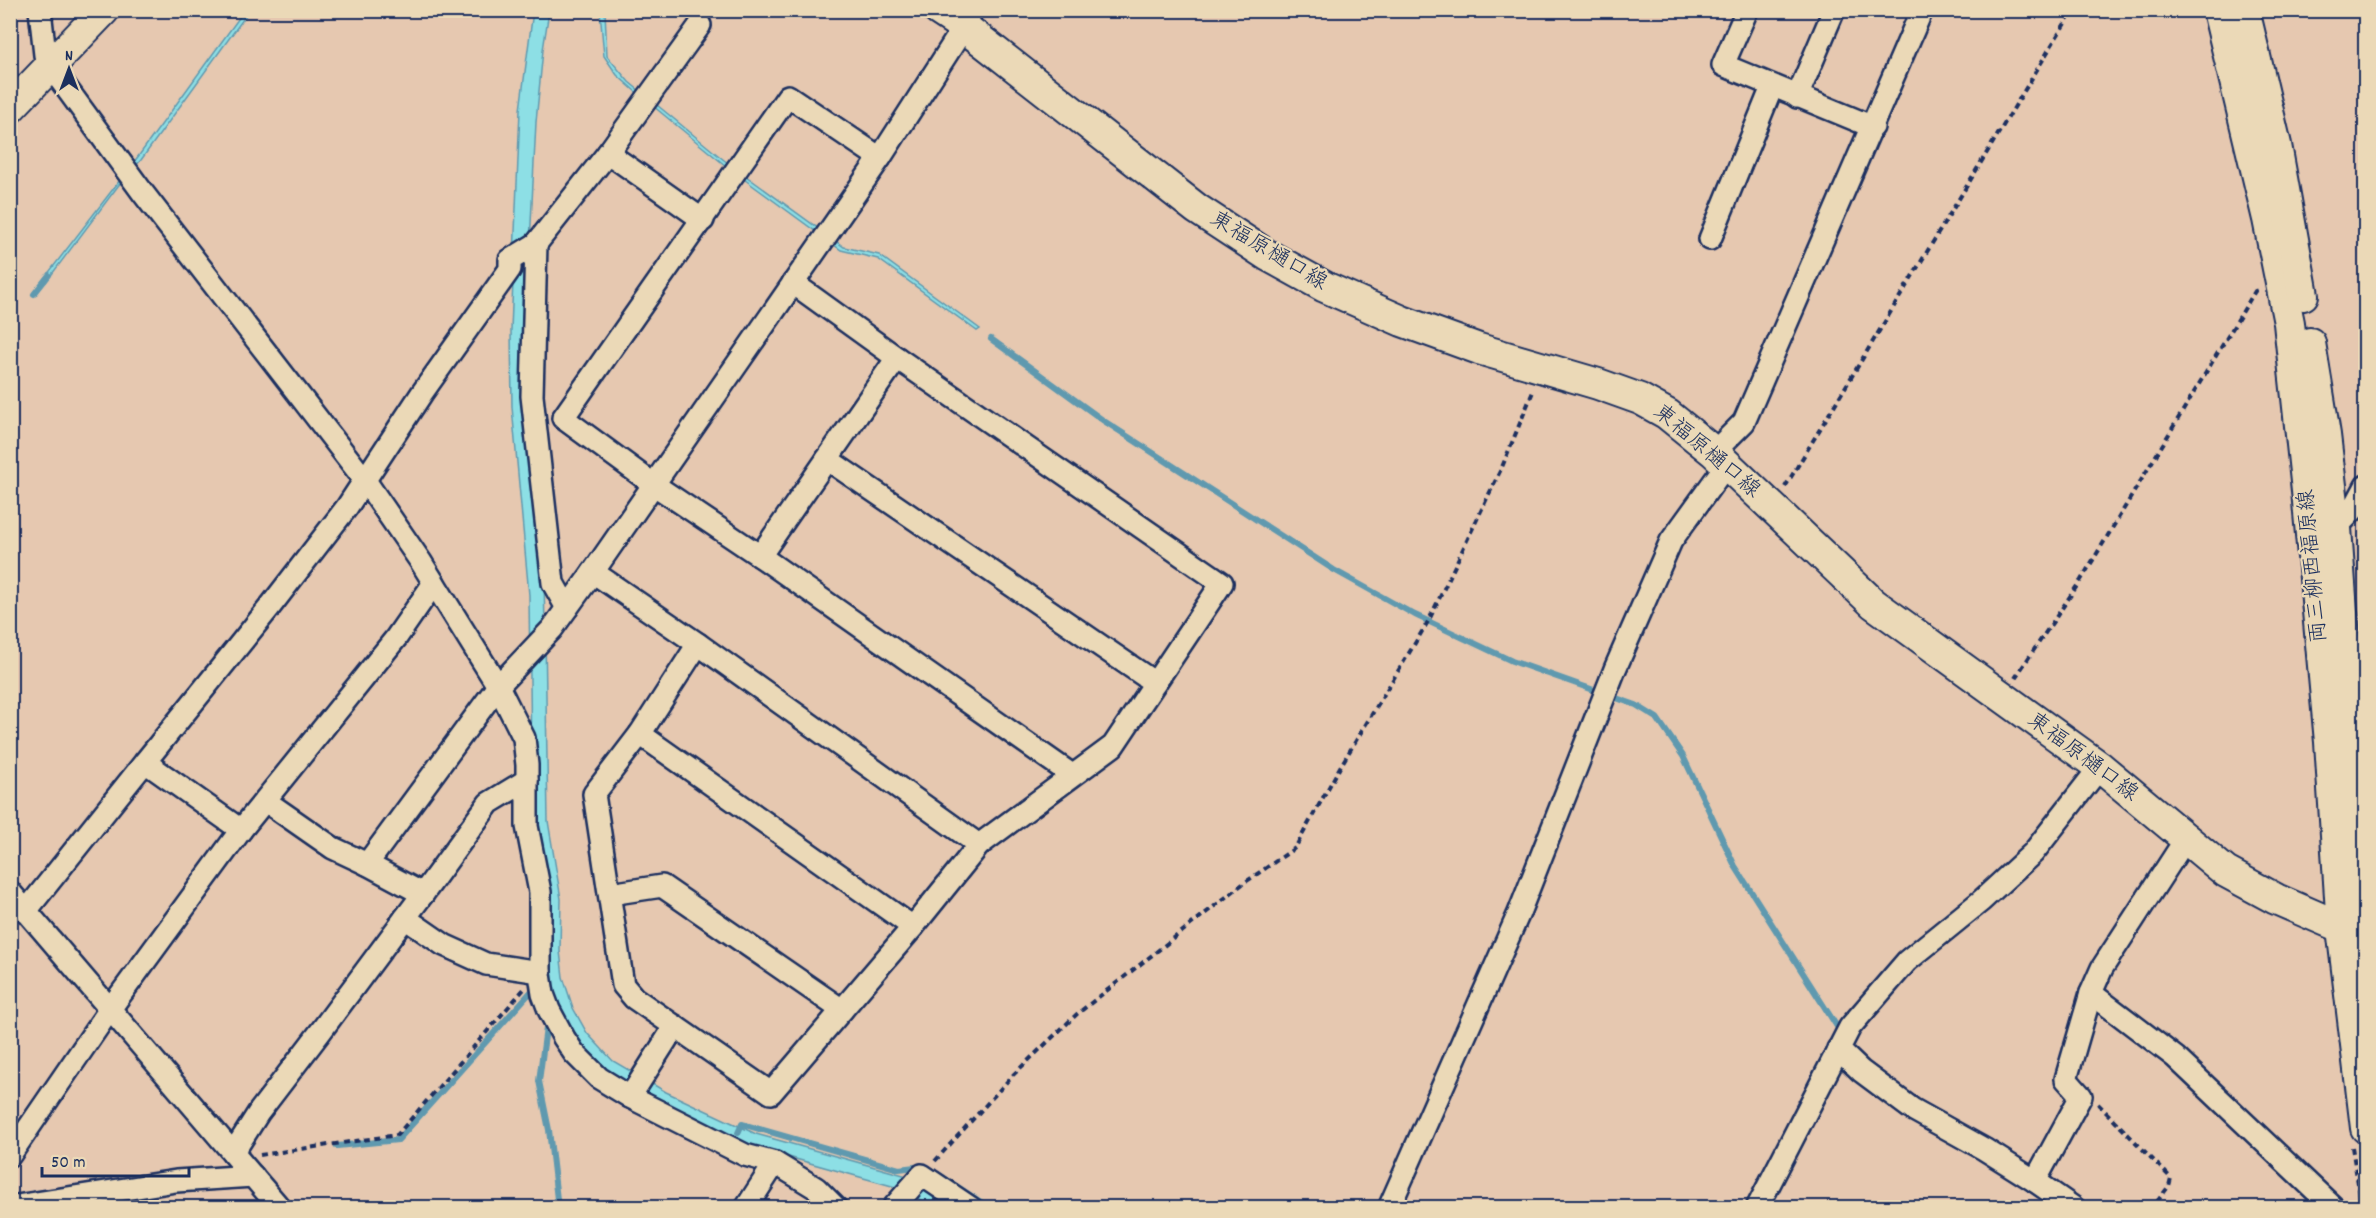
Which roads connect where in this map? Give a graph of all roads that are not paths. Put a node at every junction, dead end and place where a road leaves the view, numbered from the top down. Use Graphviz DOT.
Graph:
graph roads {
  1 [pos="40,10"];
  2 [pos="104,10"];
  3 [pos="938,10"];
  4 [pos="1747,10"];
  5 [pos="1834,10"];
  6 [pos="1922,10"];
  7 [pos="2218,10"];
  8 [pos="2244,10"];
  9 [pos="968,19"];
  10 [pos="700,25"];
  11 [pos="51,67"];
  12 [pos="1772,87"];
  13 [pos="1797,97"];
  14 [pos="10,108"];
  15 [pos="1873,127"];
  16 [pos="608,153"];
  17 [pos="880,158"];
  18 [pos="703,220"];
  19 [pos="1710,239"];
  20 [pos="526,250"];
  21 [pos="793,283"];
  22 [pos="897,358"];
  23 [pos="827,459"];
  24 [pos="1720,459"];
  25 [pos="364,479"];
  26 [pos="653,484"];
  27 [pos="2366,486"];
  28 [pos="2336,528"];
  29 [pos="760,555"];
  30 [pos="593,572"];
  31 [pos="434,583"];
  32 [pos="567,609"];
  33 [pos="698,644"];
  34 [pos="1155,683"];
  35 [pos="498,686"];
  36 [pos="640,734"];
  37 [pos="145,762"];
  38 [pos="2100,767"];
  39 [pos="1072,775"];
  40 [pos="527,780"];
  41 [pos="267,802"];
  42 [pos="241,830"];
  43 [pos="2186,840"];
  44 [pos="979,845"];
  45 [pos="367,864"];
  46 [pos="10,892"];
  47 [pos="423,894"];
  48 [pos="609,894"];
  49 [pos="26,911"];
  50 [pos="405,918"];
  51 [pos="913,927"];
  52 [pos="2360,937"];
  53 [pos="540,973"];
  54 [pos="2091,993"];
  55 [pos="110,1009"];
  56 [pos="842,1010"];
  57 [pos="675,1026"];
  58 [pos="1838,1050"];
  59 [pos="630,1097"];
  60 [pos="2366,1128"];
  61 [pos="10,1155"];
  62 [pos="236,1156"];
  63 [pos="775,1163"];
  64 [pos="253,1176"];
  65 [pos="2035,1181"];
  66 [pos="10,1207"];
  67 [pos="280,1208"];
  68 [pos="746,1208"];
  69 [pos="836,1208"];
  70 [pos="893,1208"];
  71 [pos="971,1208"];
  72 [pos="1389,1208"];
  73 [pos="1757,1208"];
  74 [pos="2074,1208"];
  75 [pos="2334,1208"];
  1 -- 11 [label="street"];
  2 -- 11 [label="main road"];
  3 -- 9 [label="main road, 東福原樋口線"];
  4 -- 12 [label="street"];
  5 -- 13 [label="street"];
  6 -- 15 [label="street"];
  7 -- 52 [label="main road, 両三柳西福原線"];
  8 -- 28 [label="main road, 両三柳西福原線"];
  9 -- 17 [label="street"];
  9 -- 24 [label="main road, 東福原樋口線"];
  10 -- 16 [label="street"];
  11 -- 14 [label="main road"];
  11 -- 25 [label="street"];
  12 -- 13 [label="street"];
  12 -- 19 [label="street"];
  13 -- 15 [label="street"];
  15 -- 24 [label="street"];
  16 -- 18 [label="street"];
  16 -- 20 [label="street"];
  17 -- 18 [label="street"];
  17 -- 21 [label="street"];
  18 -- 26 [label="street"];
  20 -- 25 [label="street"];
  20 -- 32 [label="street"];
  21 -- 22 [label="street"];
  21 -- 26 [label="street"];
  22 -- 23 [label="street"];
  22 -- 34 [label="street"];
  23 -- 29 [label="street"];
  23 -- 34 [label="street"];
  24 -- 38 [label="main road, 東福原樋口線"];
  24 -- 72 [label="street"];
  25 -- 31 [label="street"];
  25 -- 37 [label="street"];
  26 -- 29 [label="street"];
  26 -- 30 [label="street"];
  27 -- 28 [label="street"];
  28 -- 52 [label="main road, 両三柳西福原線"];
  29 -- 39 [label="street"];
  30 -- 32 [label="street"];
  30 -- 33 [label="street"];
  31 -- 35 [label="street"];
  31 -- 41 [label="street"];
  32 -- 35 [label="street"];
  33 -- 36 [label="street"];
  33 -- 44 [label="street"];
  34 -- 39 [label="street"];
  35 -- 40 [label="street"];
  35 -- 45 [label="street"];
  36 -- 48 [label="street"];
  36 -- 51 [label="street"];
  37 -- 42 [label="street"];
  37 -- 49 [label="street"];
  38 -- 43 [label="main road, 東福原樋口線"];
  38 -- 58 [label="street"];
  39 -- 44 [label="street"];
  40 -- 47 [label="street"];
  40 -- 53 [label="street"];
  41 -- 42 [label="street"];
  41 -- 45 [label="street"];
  42 -- 55 [label="street"];
  43 -- 52 [label="main road, 東福原樋口線"];
  43 -- 54 [label="street"];
  44 -- 51 [label="street"];
  45 -- 47 [label="street"];
  46 -- 49 [label="street"];
  47 -- 50 [label="street"];
  48 -- 56 [label="street"];
  48 -- 57 [label="street"];
  49 -- 55 [label="street"];
  50 -- 53 [label="street"];
  50 -- 62 [label="street"];
  51 -- 56 [label="street"];
  52 -- 60 [label="main road, 両三柳西福原線"];
  53 -- 59 [label="street"];
  54 -- 65 [label="street"];
  54 -- 75 [label="street"];
  55 -- 61 [label="street"];
  55 -- 62 [label="street"];
  56 -- 57 [label="street"];
  57 -- 59 [label="street"];
  58 -- 65 [label="street"];
  58 -- 73 [label="street"];
  59 -- 63 [label="street"];
  62 -- 64 [label="street"];
  63 -- 68 [label="street"];
  63 -- 69 [label="street"];
  64 -- 66 [label="street"];
  64 -- 67 [label="street"];
  65 -- 74 [label="street"];
  70 -- 71 [label="street"];
}
